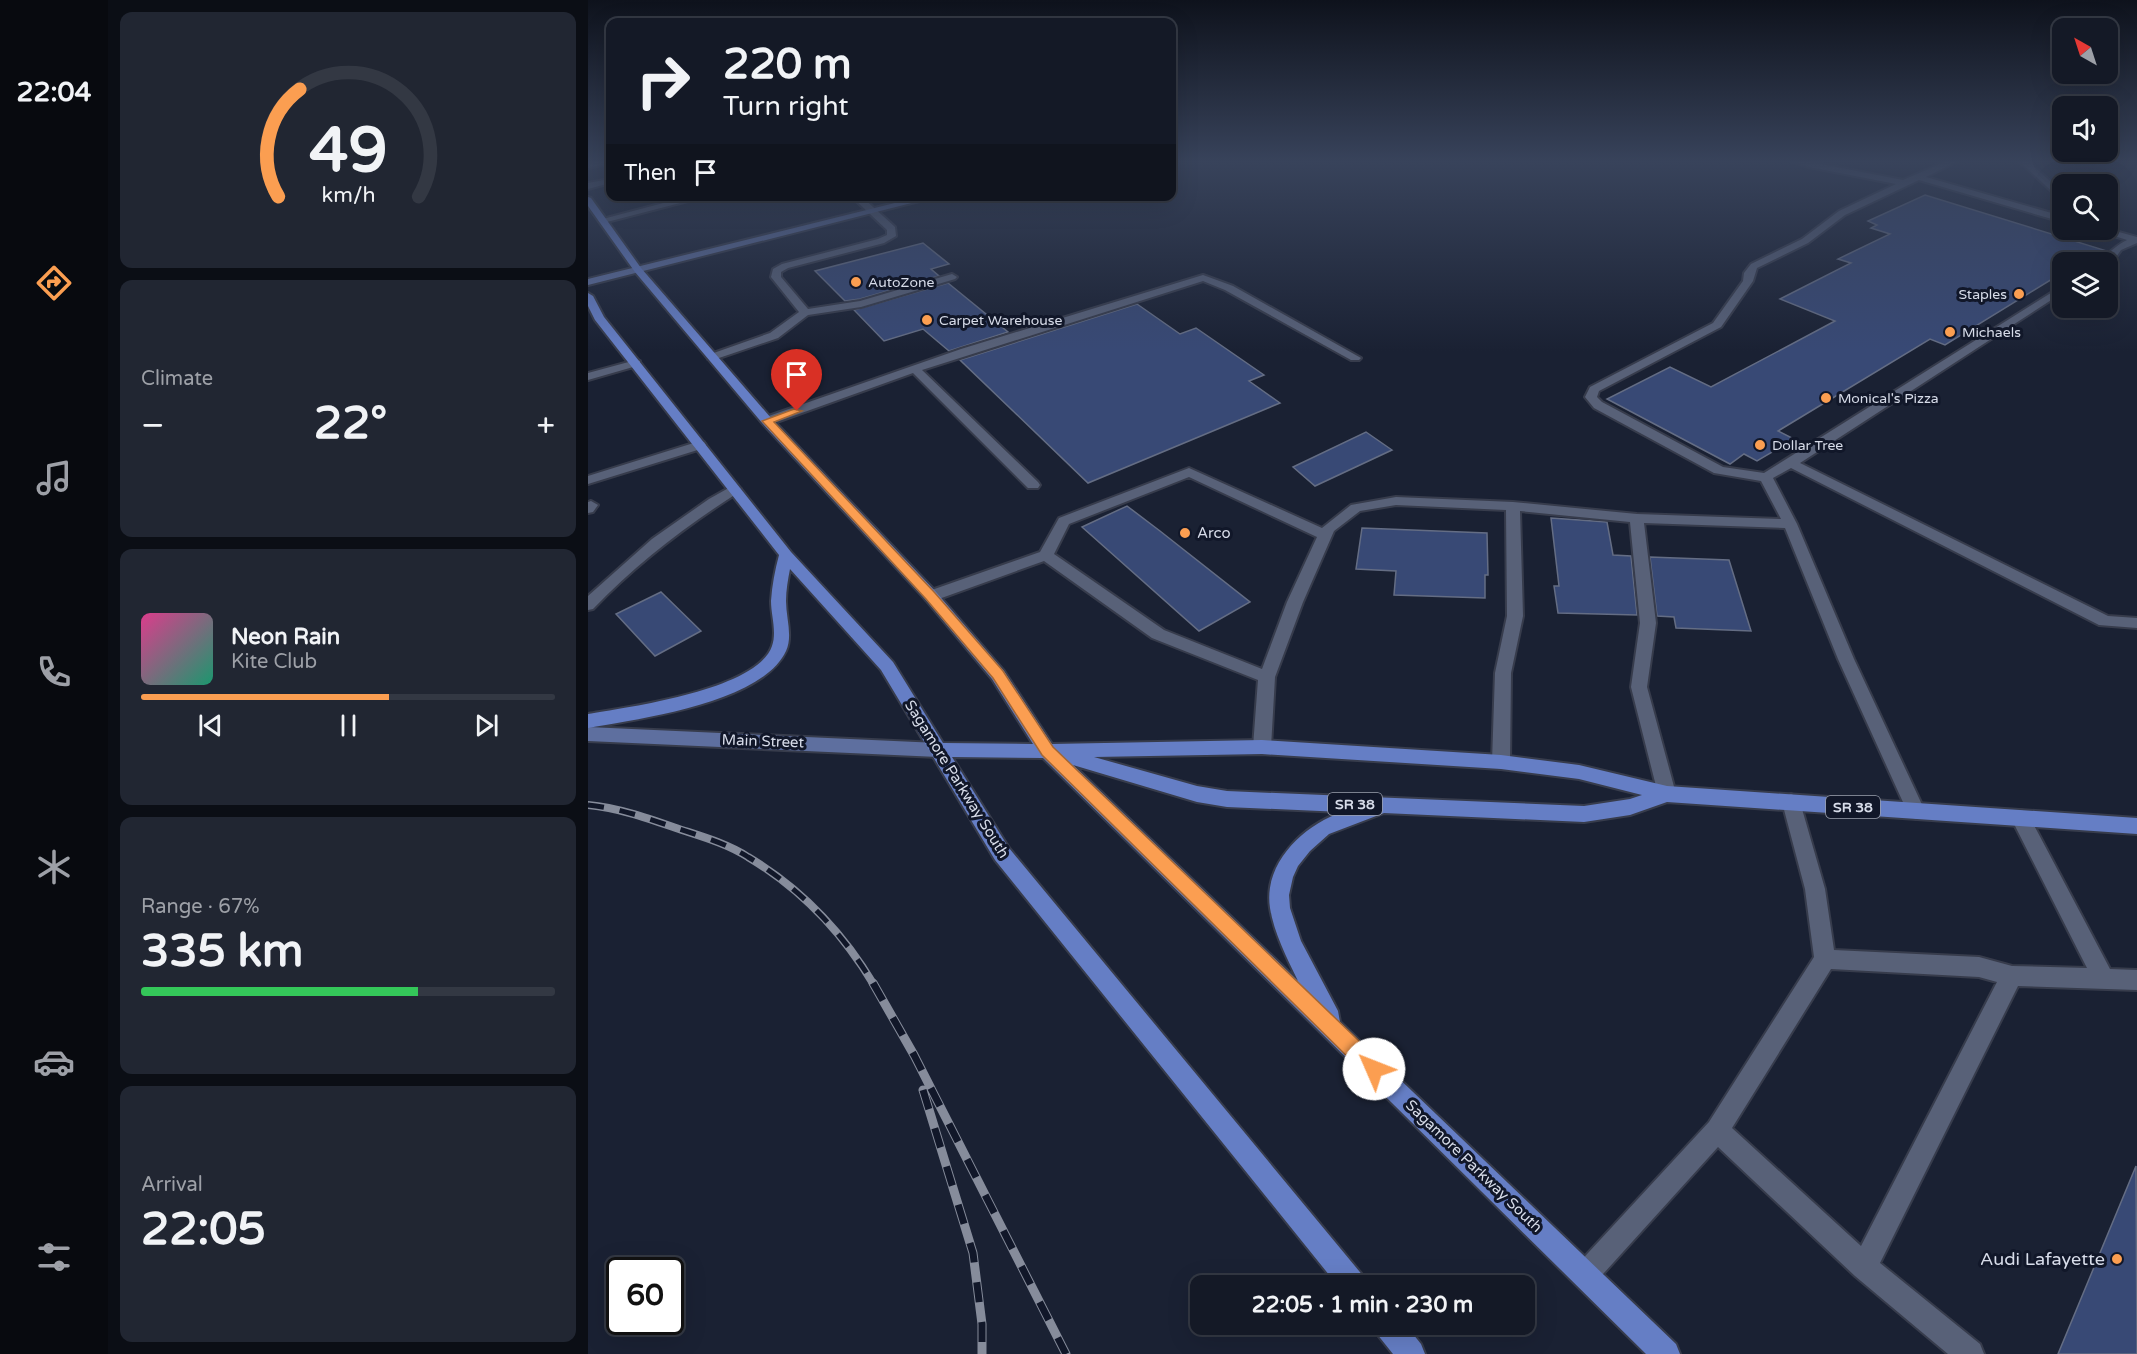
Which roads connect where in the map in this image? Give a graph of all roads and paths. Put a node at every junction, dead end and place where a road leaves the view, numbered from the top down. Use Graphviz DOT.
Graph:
graph roads {
  1 [pos="606,224"];
  2 [pos="824,224"];
  3 [pos="886,224"];
  4 [pos="1827,224"];
  5 [pos="2118,235"];
  6 [pos="2136,240"];
  7 [pos="2115,252"];
  8 [pos="638,270"];
  9 [pos="952,277"];
  10 [pos="588,282"];
  11 [pos="2052,295"];
  12 [pos="588,296"];
  13 [pos="805,312"];
  14 [pos="712,357"];
  15 [pos="1355,358"];
  16 [pos="636,363"];
  17 [pos="915,369"];
  18 [pos="588,377"];
  19 [pos="767,421"];
  20 [pos="700,445"];
  21 [pos="1791,463"];
  22 [pos="1767,477"];
  23 [pos="588,480"];
  24 [pos="1033,484"];
  25 [pos="734,489"];
  26 [pos="1512,506"];
  27 [pos="1636,518"];
  28 [pos="1790,524"];
  29 [pos="1325,535"];
  30 [pos="786,555"];
  31 [pos="1046,555"];
  32 [pos="931,596"];
  33 [pos="588,605"];
  34 [pos="2137,623"];
  35 [pos="1268,677"];
  36 [pos="588,721"];
  37 [pos="588,734"];
  38 [pos="1262,747"];
  39 [pos="938,750"];
  40 [pos="1047,751"];
  41 [pos="1501,762"];
  42 [pos="1667,794"];
  43 [pos="1791,802"];
  44 [pos="1387,805"];
  45 [pos="1916,811"];
  46 [pos="2020,818"];
  47 [pos="2137,826"];
  48 [pos="1825,959"];
  49 [pos="2012,976"];
  50 [pos="2104,979"];
  51 [pos="2137,980"];
  52 [pos="1341,1038"];
  53 [pos="1717,1130"];
  54 [pos="1864,1267"];
  55 [pos="1346,1275"];
  56 [pos="1585,1275"];
  57 [pos="1396,1335"];
  58 [pos="1411,1354"];
  59 [pos="1666,1354"];
  60 [pos="1970,1354"];
  1 -- 8 [label="main road, Sagamore Parkway South"];
  2 -- 8 [label="main road"];
  3 -- 13 [label="lane"];
  4 -- 22 [label="lane"];
  5 -- 6 [label="lane"];
  6 -- 7 [label="lane"];
  8 -- 10 [label="main road"];
  8 -- 14 [label="main road, Sagamore Parkway South"];
  9 -- 13 [label="lane"];
  11 -- 21 [label="lane"];
  12 -- 16 [label="main road, Sagamore Parkway South"];
  13 -- 14 [label="lane"];
  14 -- 19 [label="main road, Sagamore Parkway South"];
  15 -- 17 [label="lane"];
  16 -- 18 [label="lane"];
  16 -- 20 [label="main road, Sagamore Parkway South"];
  17 -- 19 [label="lane"];
  17 -- 24 [label="lane"];
  19 -- 32 [label="main road, Sagamore Parkway South"];
  20 -- 23 [label="lane"];
  20 -- 25 [label="main road, Sagamore Parkway South"];
  21 -- 22 [label="lane"];
  21 -- 34 [label="lane"];
  22 -- 28 [label="lane"];
  25 -- 30 [label="main road, Sagamore Parkway South"];
  25 -- 33 [label="lane"];
  26 -- 27 [label="lane"];
  26 -- 29 [label="lane"];
  26 -- 41 [label="lane"];
  27 -- 28 [label="lane"];
  27 -- 42 [label="lane"];
  28 -- 45 [label="lane"];
  29 -- 31 [label="lane"];
  29 -- 35 [label="lane"];
  30 -- 36 [label="main road"];
  30 -- 39 [label="main road, Sagamore Parkway South"];
  31 -- 32 [label="lane"];
  31 -- 35 [label="lane"];
  32 -- 40 [label="main road, Sagamore Parkway South"];
  35 -- 38 [label="lane"];
  37 -- 39 [label="main road, Main Street"];
  38 -- 40 [label="main road, SR 38"];
  38 -- 41 [label="main road, SR 38"];
  39 -- 40 [label="main road, SR 38"];
  39 -- 55 [label="main road, Sagamore Parkway South"];
  40 -- 44 [label="main road, SR 38"];
  40 -- 52 [label="main road, Sagamore Parkway South"];
  41 -- 42 [label="main road, SR 38"];
  42 -- 43 [label="main road, SR 38"];
  42 -- 44 [label="main road, SR 38"];
  43 -- 45 [label="main road, SR 38"];
  43 -- 48 [label="lane"];
  44 -- 52 [label="main road"];
  45 -- 46 [label="main road, SR 38"];
  46 -- 47 [label="main road, SR 38"];
  46 -- 50 [label="lane"];
  48 -- 49 [label="lane"];
  48 -- 53 [label="lane"];
  49 -- 50 [label="lane"];
  49 -- 54 [label="lane"];
  50 -- 51 [label="lane"];
  52 -- 56 [label="main road, Sagamore Parkway South"];
  53 -- 54 [label="lane"];
  53 -- 56 [label="lane"];
  54 -- 60 [label="lane"];
  56 -- 59 [label="main road, Sagamore Parkway South"];
  57 -- 58 [label="main road"];
}
